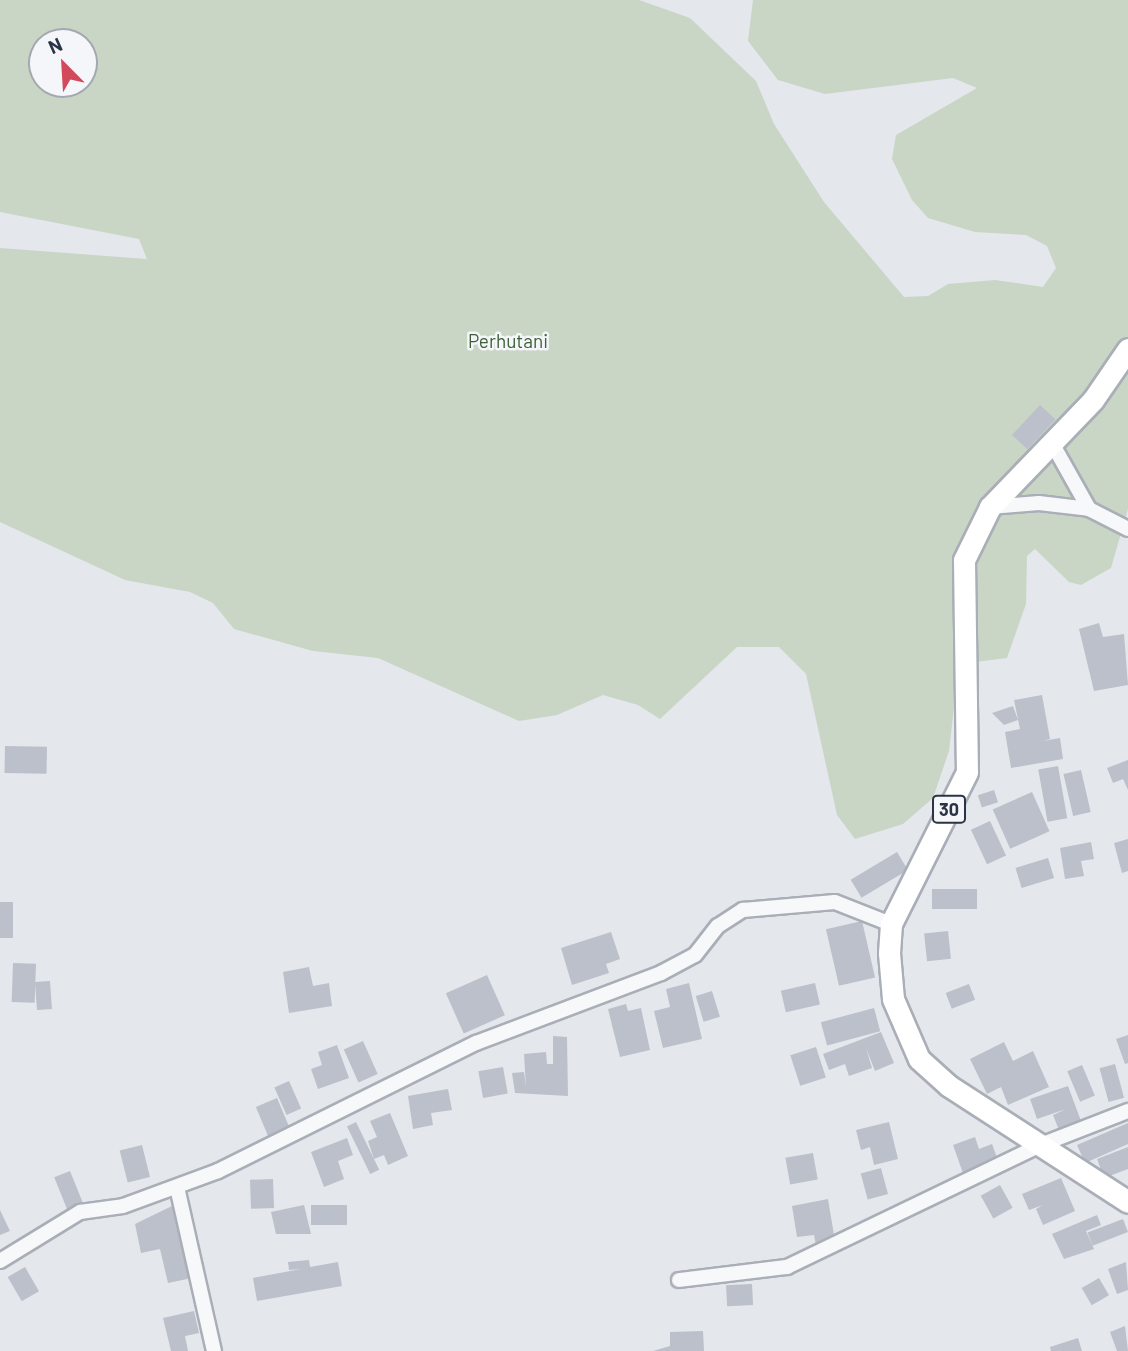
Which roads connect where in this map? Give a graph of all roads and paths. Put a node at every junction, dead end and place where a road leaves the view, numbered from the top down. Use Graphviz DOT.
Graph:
graph roads {
  1 [pos="1128,349"];
  2 [pos="1052,443"];
  3 [pos="990,507"];
  4 [pos="1089,509"];
  5 [pos="1128,529"];
  6 [pos="891,924"];
  7 [pos="1128,1111"];
  8 [pos="1038,1146"];
  9 [pos="177,1187"];
  10 [pos="1128,1202"];
  11 [pos="0,1261"];
  12 [pos="679,1280"];
  13 [pos="214,1351"];
  1 -- 2 [label="highway, 30"];
  2 -- 3 [label="highway, 30"];
  2 -- 4 [label="street"];
  3 -- 4 [label="street"];
  3 -- 6 [label="highway, 30"];
  4 -- 5 [label="street"];
  6 -- 8 [label="highway, 30"];
  6 -- 9 [label="street"];
  7 -- 8 [label="street"];
  8 -- 10 [label="highway, 30"];
  8 -- 12 [label="street"];
  9 -- 11 [label="street"];
  9 -- 13 [label="street"];
}
